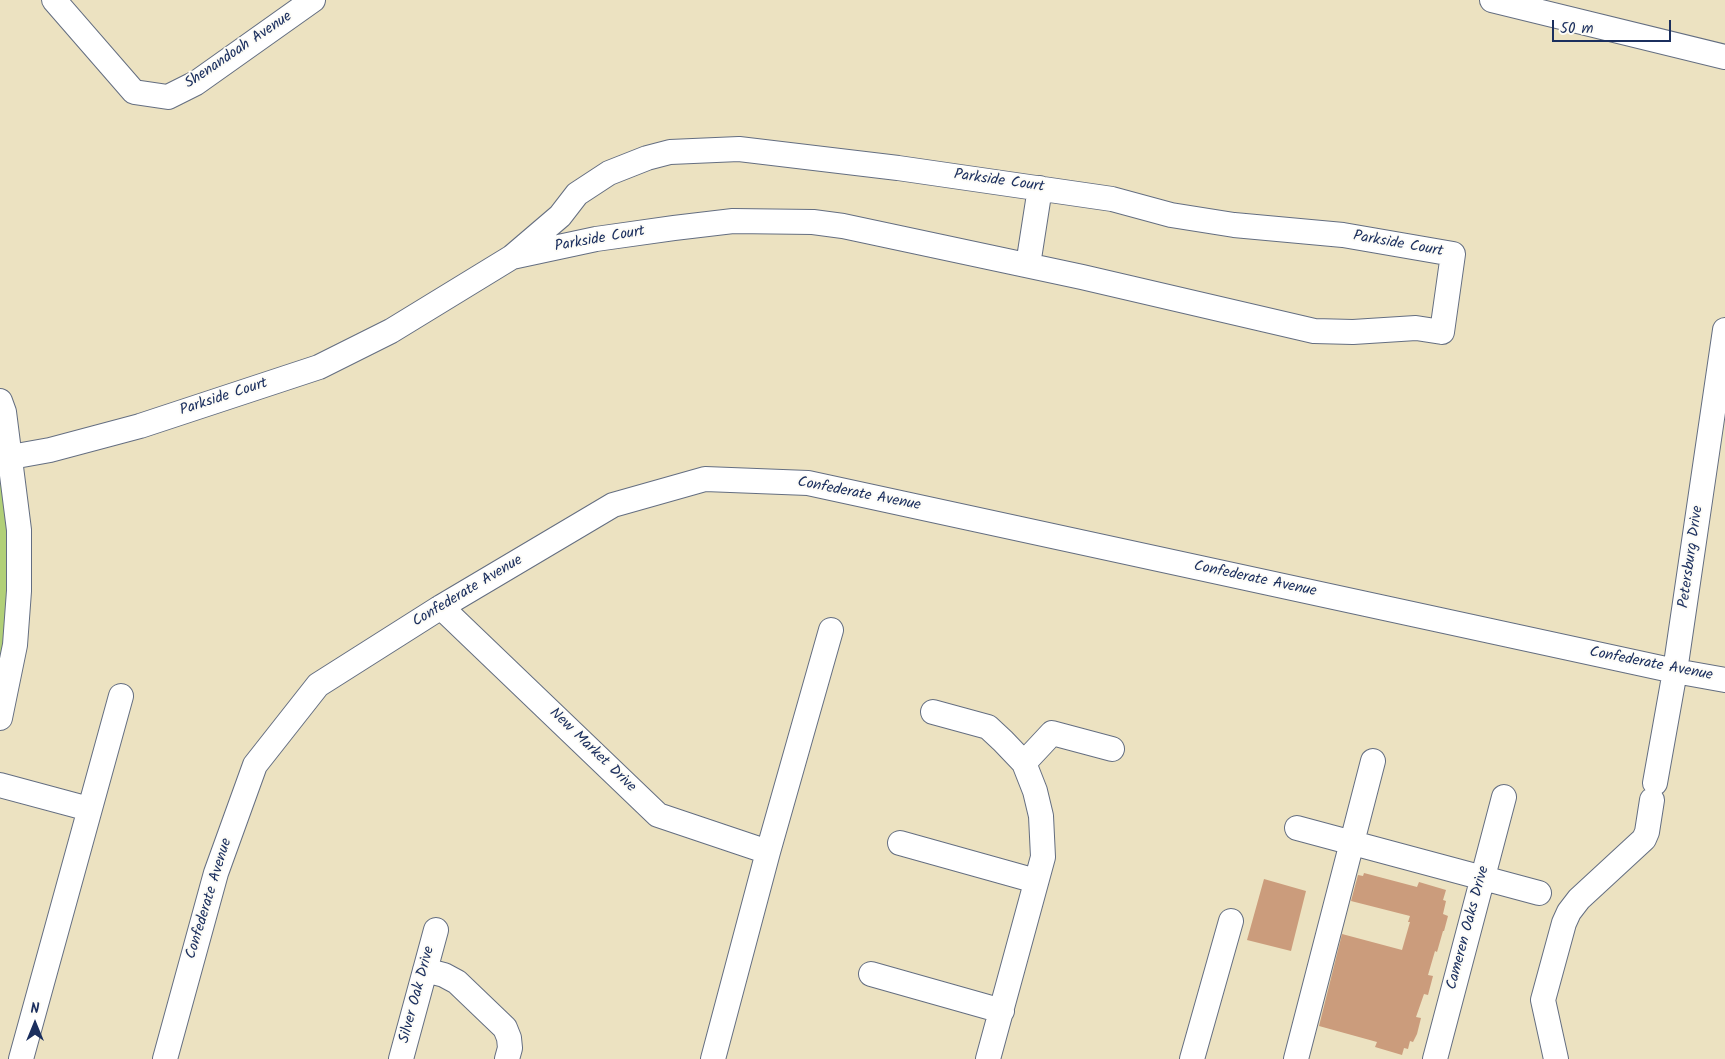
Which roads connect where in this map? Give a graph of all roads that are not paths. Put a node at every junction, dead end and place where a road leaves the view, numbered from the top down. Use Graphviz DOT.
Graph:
graph roads {
  1 [pos="54,0"];
  2 [pos="313,0"];
  3 [pos="1492,0"];
  4 [pos="1725,56"];
  5 [pos="1040,188"];
  6 [pos="512,257"];
  7 [pos="1028,266"];
  8 [pos="1725,330"];
  9 [pos="0,401"];
  10 [pos="5,459"];
  11 [pos="441,607"];
  12 [pos="831,630"];
  13 [pos="1675,671"];
  14 [pos="1725,680"];
  15 [pos="121,696"];
  16 [pos="933,712"];
  17 [pos="0,718"];
  18 [pos="1112,749"];
  19 [pos="1373,761"];
  20 [pos="1024,763"];
  21 [pos="0,785"];
  22 [pos="1504,797"];
  23 [pos="89,809"];
  24 [pos="1297,828"];
  25 [pos="1352,842"];
  26 [pos="900,843"];
  27 [pos="768,852"];
  28 [pos="1482,878"];
  29 [pos="1036,880"];
  30 [pos="1539,894"];
  31 [pos="1231,921"];
  32 [pos="436,930"];
  33 [pos="425,970"];
  34 [pos="871,974"];
  35 [pos="1002,1011"];
  36 [pos="21,1059"];
  37 [pos="165,1059"];
  38 [pos="401,1059"];
  39 [pos="507,1059"];
  40 [pos="713,1059"];
  41 [pos="988,1059"];
  42 [pos="1192,1059"];
  43 [pos="1296,1059"];
  44 [pos="1435,1059"];
  45 [pos="1556,1059"];
  1 -- 2 [label="street, Shenandoah Avenue"];
  3 -- 4 [label="street"];
  5 -- 6 [label="street, Parkside Court"];
  5 -- 7 [label="street"];
  5 -- 7 [label="street, Parkside Court"];
  6 -- 7 [label="street, Parkside Court"];
  6 -- 10 [label="street, Parkside Court"];
  8 -- 13 [label="street, Petersburg Drive"];
  9 -- 10 [label="street"];
  10 -- 17 [label="street"];
  11 -- 13 [label="street, Confederate Avenue"];
  11 -- 27 [label="street, New Market Drive"];
  11 -- 37 [label="street, Confederate Avenue"];
  12 -- 27 [label="street"];
  13 -- 14 [label="street, Confederate Avenue"];
  13 -- 45 [label="street, Petersburg Drive"];
  15 -- 23 [label="street"];
  16 -- 20 [label="street"];
  18 -- 20 [label="street"];
  19 -- 25 [label="street"];
  20 -- 29 [label="street"];
  21 -- 23 [label="street"];
  22 -- 28 [label="street, Cameren Oaks Drive"];
  23 -- 36 [label="street"];
  24 -- 25 [label="street"];
  25 -- 28 [label="street"];
  25 -- 43 [label="street"];
  26 -- 29 [label="street"];
  27 -- 40 [label="street"];
  28 -- 30 [label="street"];
  28 -- 44 [label="street, Cameren Oaks Drive"];
  29 -- 35 [label="street"];
  31 -- 42 [label="street"];
  32 -- 33 [label="street, Silver Oak Drive"];
  33 -- 38 [label="street, Silver Oak Drive"];
  33 -- 39 [label="street"];
  34 -- 35 [label="street"];
  35 -- 41 [label="street"];
}
